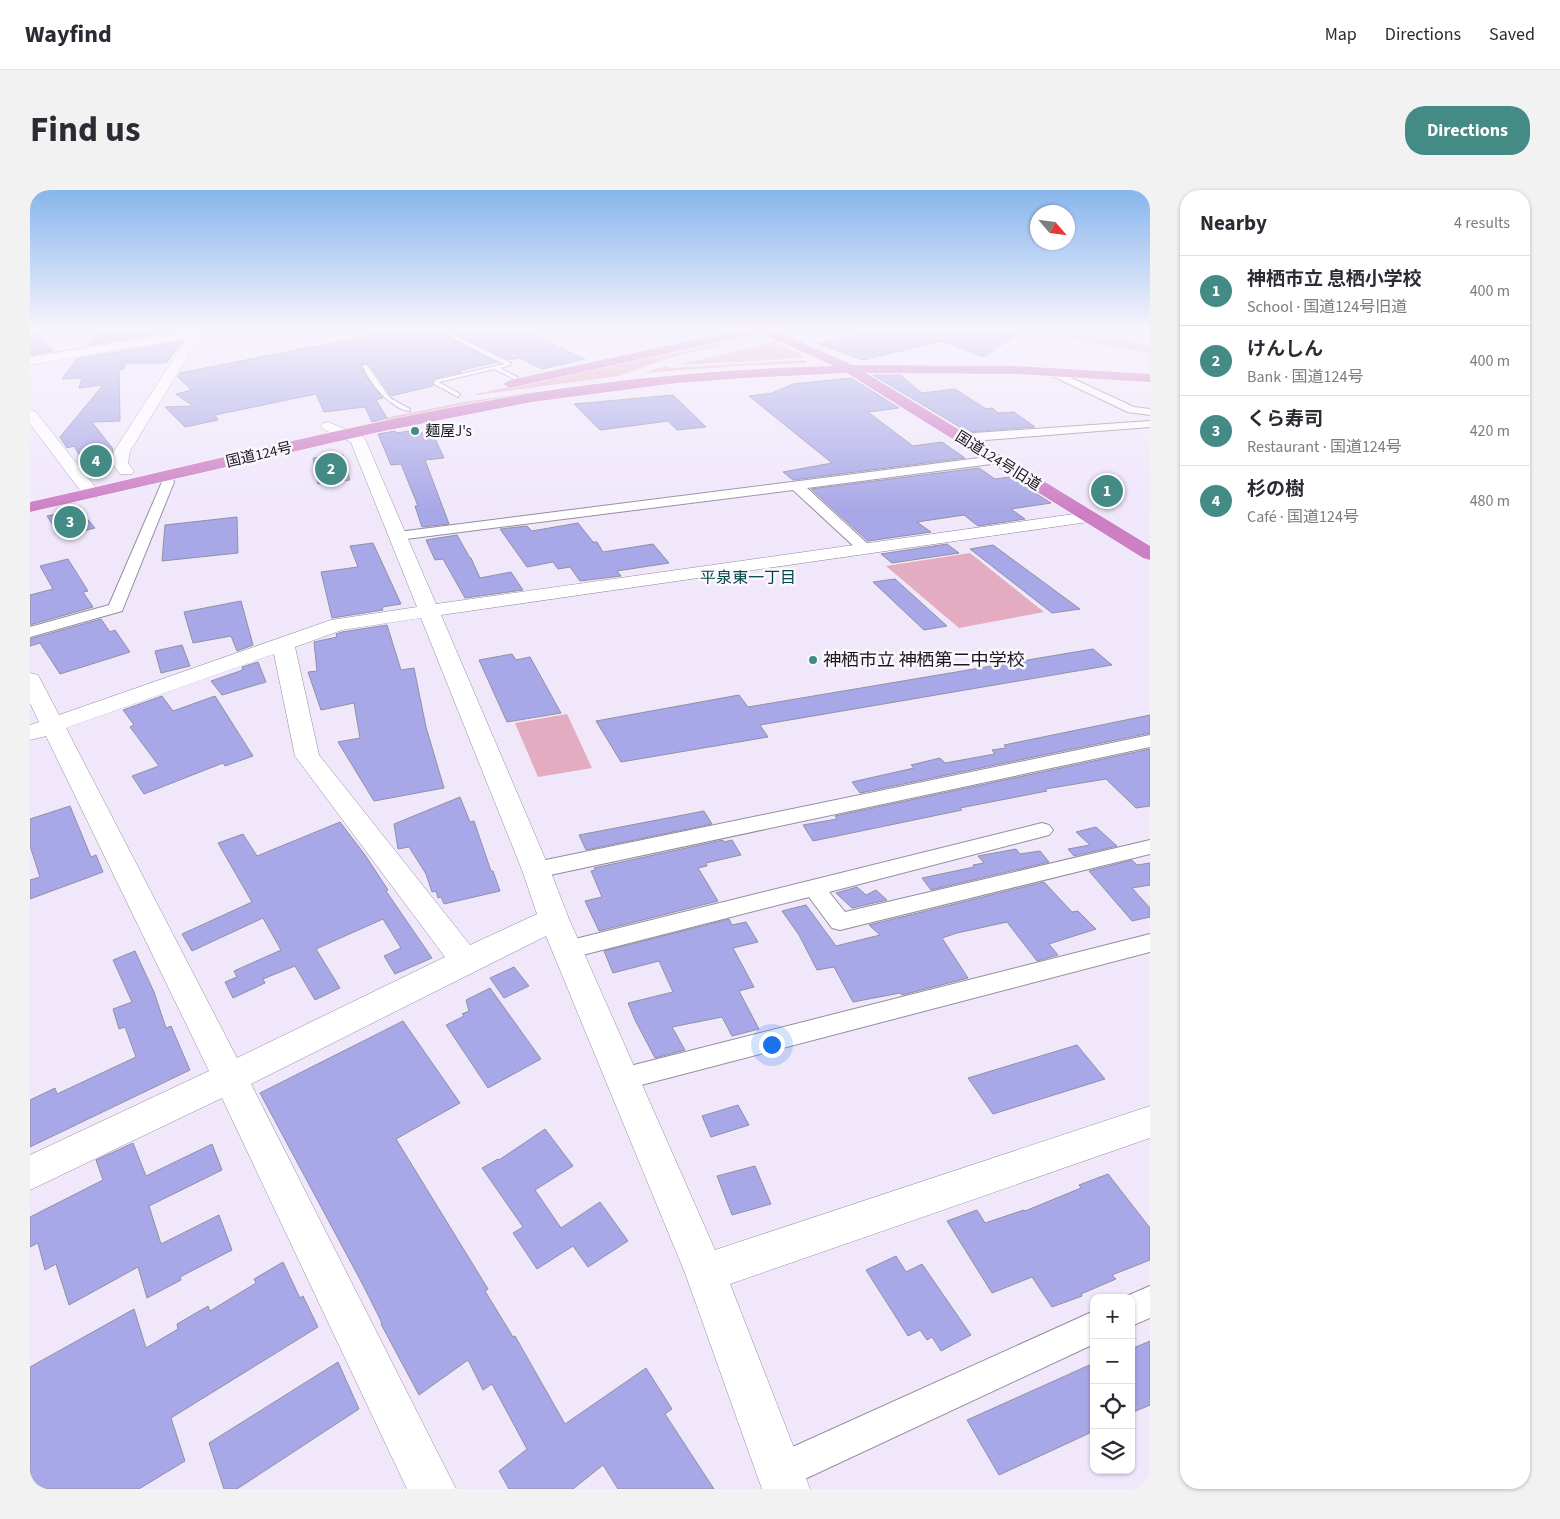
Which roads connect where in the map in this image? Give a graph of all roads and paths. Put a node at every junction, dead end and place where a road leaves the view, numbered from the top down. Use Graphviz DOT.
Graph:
graph roads {
  1 [pos="160,391"];
  2 [pos="382,391"];
  3 [pos="455,391"];
  4 [pos="528,391"];
  5 [pos="579,391"];
  6 [pos="884,391"];
  7 [pos="1091,391"];
  8 [pos="463,394"];
  9 [pos="440,399"];
  10 [pos="410,407"];
  11 [pos="385,411"];
  12 [pos="1150,412"];
  13 [pos="31,417"];
  14 [pos="1150,424"];
  15 [pos="343,427"];
  16 [pos="960,438"];
  17 [pos="996,460"];
  18 [pos="126,471"];
  19 [pos="166,476"];
  20 [pos="796,485"];
  21 [pos="86,487"];
  22 [pos="30,492"];
  23 [pos="30,507"];
  24 [pos="1088,517"];
  25 [pos="398,536"];
  26 [pos="864,548"];
  27 [pos="1150,554"];
  28 [pos="428,612"];
  29 [pos="30,632"];
  30 [pos="283,643"];
  31 [pos="30,680"];
  32 [pos="41,729"];
  33 [pos="1150,741"];
  34 [pos="1042,830"];
  35 [pos="1150,847"];
  36 [pos="536,870"];
  37 [pos="814,888"];
  38 [pos="554,919"];
  39 [pos="1150,943"];
  40 [pos="567,950"];
  41 [pos="465,961"];
  42 [pos="230,1078"];
  43 [pos="622,1079"];
  44 [pos="1150,1122"];
  45 [pos="30,1173"];
  46 [pos="705,1273"];
  47 [pos="1150,1302"];
  48 [pos="1135,1308"];
  49 [pos="1090,1330"];
  50 [pos="783,1481"];
  51 [pos="432,1489"];
  1 -- 18 [label="street"];
  2 -- 10 [label="lane"];
  3 -- 8 [label="lane"];
  4 -- 10 [label="highway, 国道124号"];
  5 -- 15 [label="highway, 国道124号"];
  6 -- 16 [label="highway, 国道124号旧道"];
  7 -- 12 [label="street"];
  8 -- 9 [label="highway"];
  10 -- 11 [label="highway, 国道124号"];
  10 -- 15 [label="highway, 国道124号"];
  13 -- 21 [label="street"];
  14 -- 16 [label="street"];
  15 -- 18 [label="highway, 国道124号"];
  15 -- 19 [label="highway, 国道124号"];
  15 -- 25 [label="street"];
  16 -- 17 [label="highway, 国道124号旧道"];
  17 -- 20 [label="street"];
  17 -- 24 [label="highway, 国道124号旧道"];
  18 -- 21 [label="highway, 国道124号"];
  19 -- 21 [label="highway, 国道124号"];
  19 -- 29 [label="street"];
  20 -- 25 [label="street"];
  20 -- 26 [label="street"];
  21 -- 22 [label="highway, 国道124号"];
  21 -- 23 [label="highway, 国道124号"];
  24 -- 26 [label="street"];
  24 -- 27 [label="highway, 国道124号旧道"];
  25 -- 28 [label="street"];
  26 -- 28 [label="street"];
  28 -- 30 [label="street"];
  28 -- 36 [label="street"];
  30 -- 32 [label="street"];
  30 -- 41 [label="street"];
  31 -- 32 [label="street"];
  32 -- 42 [label="street"];
  33 -- 36 [label="street"];
  34 -- 37 [label="street"];
  35 -- 37 [label="street"];
  36 -- 38 [label="street"];
  37 -- 40 [label="street"];
  38 -- 40 [label="street"];
  38 -- 41 [label="street"];
  39 -- 43 [label="street"];
  40 -- 43 [label="street"];
  41 -- 42 [label="street"];
  42 -- 45 [label="street"];
  42 -- 51 [label="street"];
  43 -- 46 [label="street"];
  44 -- 46 [label="street"];
  46 -- 50 [label="street"];
  47 -- 48 [label="street"];
  49 -- 50 [label="street"];
}
